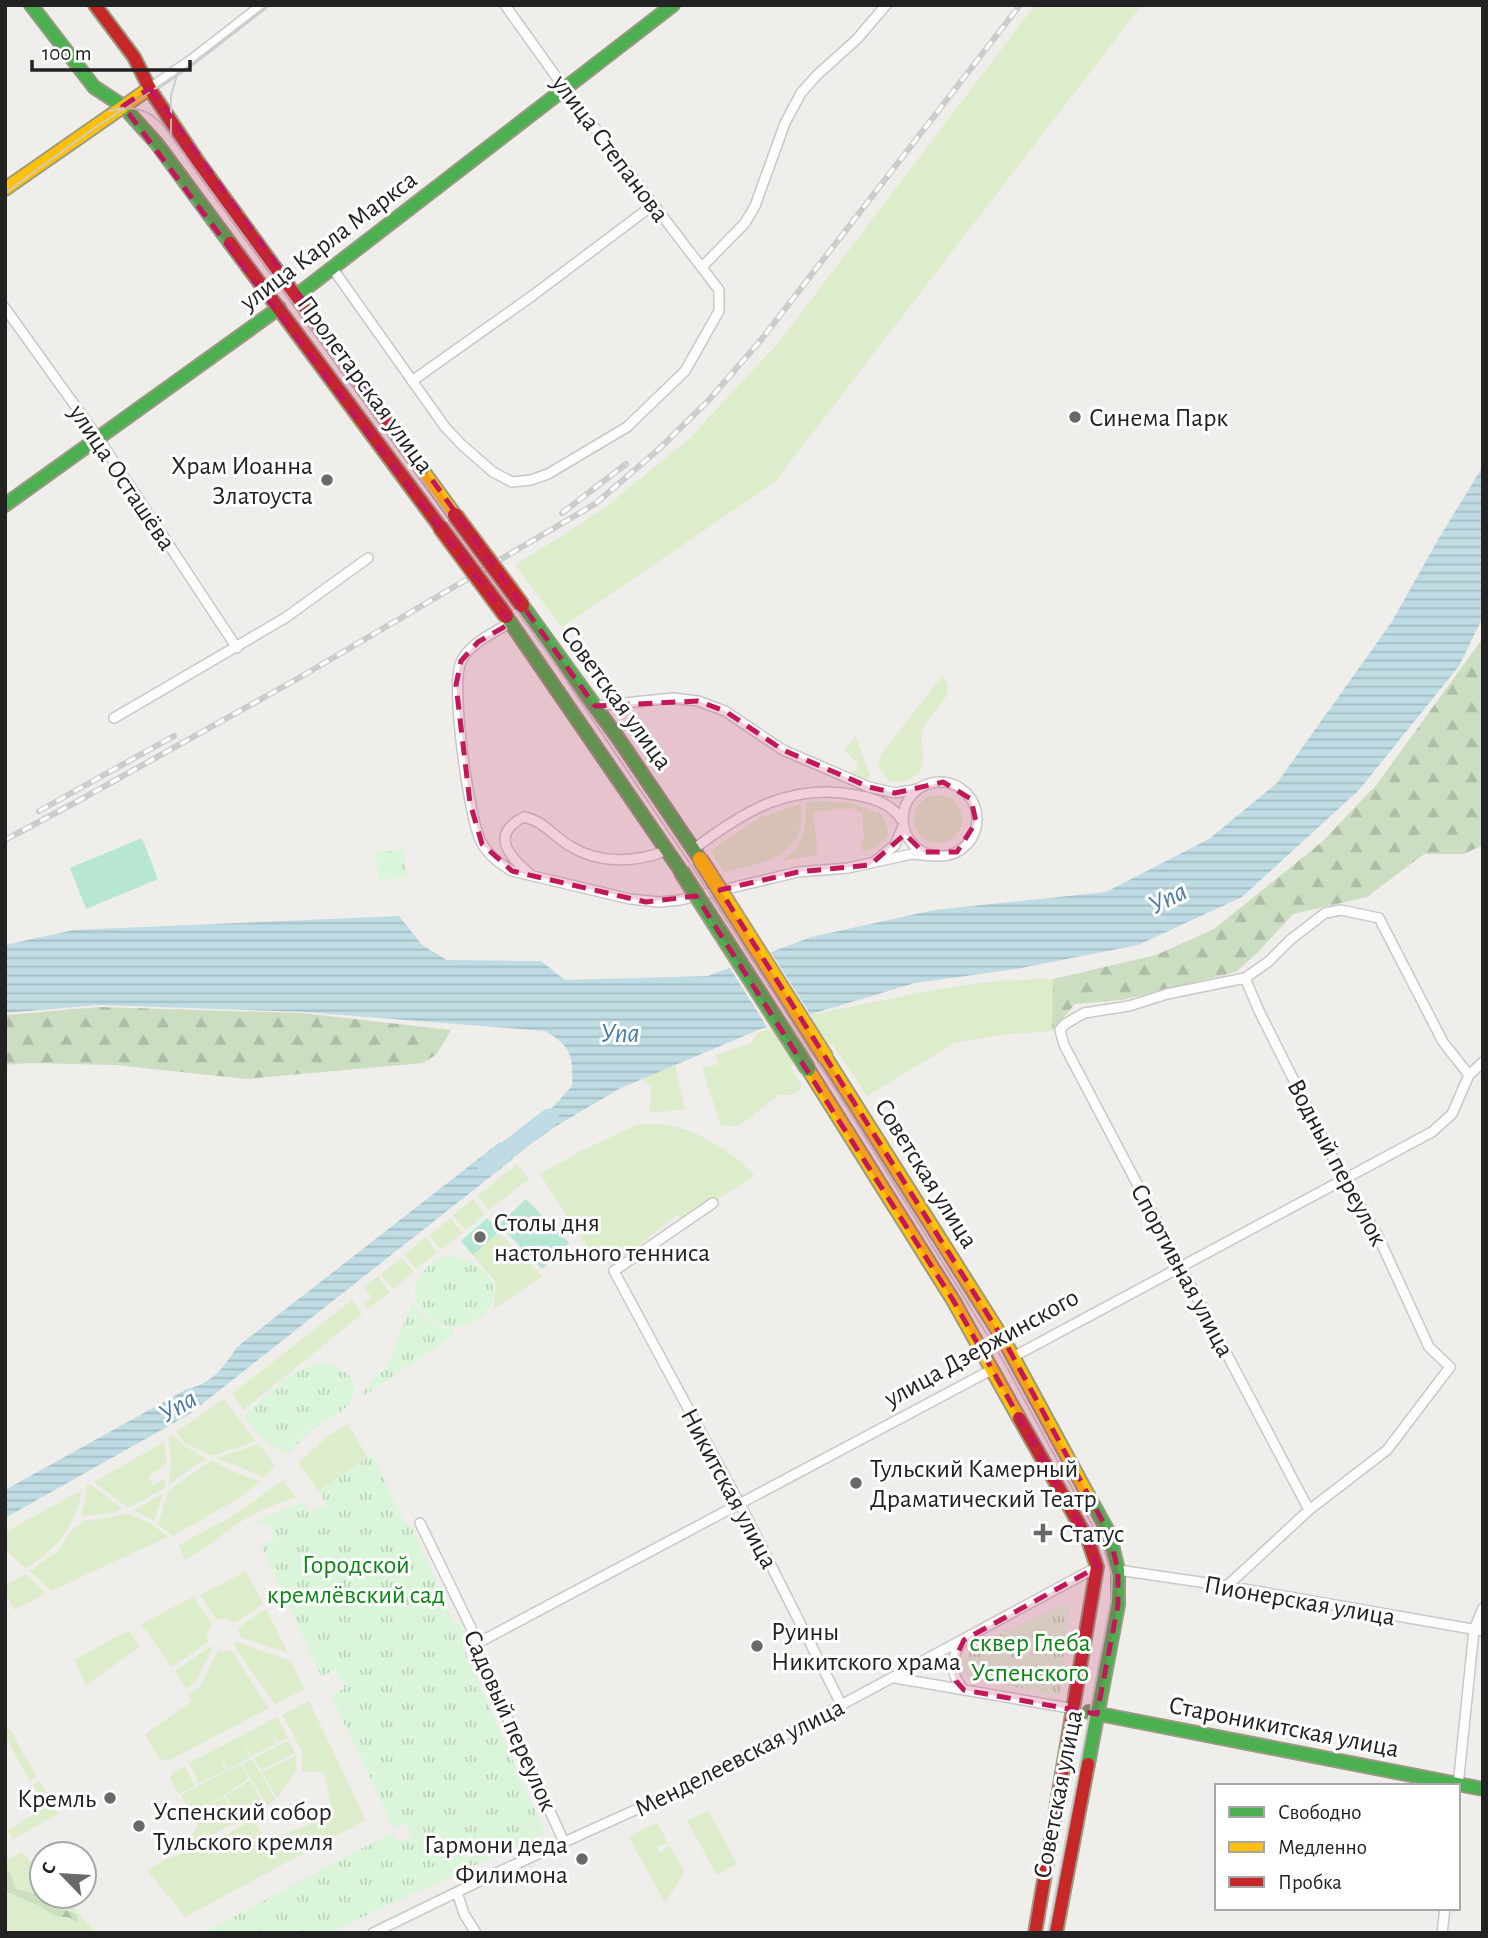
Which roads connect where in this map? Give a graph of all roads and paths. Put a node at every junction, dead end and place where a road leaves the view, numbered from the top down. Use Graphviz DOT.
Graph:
graph roads {
  1 [pos="31,5"];
  2 [pos="95,5"];
  3 [pos="262,5"];
  4 [pos="505,5"];
  5 [pos="673,5"];
  6 [pos="886,5"];
  7 [pos="150,88"];
  8 [pos="565,89"];
  9 [pos="123,106"];
  10 [pos="5,189"];
  11 [pos="653,205"];
  12 [pos="702,267"];
  13 [pos="333,269"];
  14 [pos="296,296"];
  15 [pos="5,308"];
  16 [pos="279,308"];
  17 [pos="412,381"];
  18 [pos="99,439"];
  19 [pos="512,482"];
  20 [pos="5,505"];
  21 [pos="455,515"];
  22 [pos="440,527"];
  23 [pos="368,558"];
  24 [pos="508,619"];
  25 [pos="237,648"];
  26 [pos="595,706"];
  27 [pos="114,718"];
  28 [pos="918,789"];
  29 [pos="903,823"];
  30 [pos="667,850"];
  31 [pos="697,854"];
  32 [pos="934,856"];
  33 [pos="870,865"];
  34 [pos="531,875"];
  35 [pos="1245,978"];
  36 [pos="1483,1062"];
  37 [pos="1469,1075"];
  38 [pos="1344,1179"];
  39 [pos="713,1203"];
  40 [pos="1182,1266"];
  41 [pos="1013,1357"];
  42 [pos="993,1368"];
  43 [pos="740,1505"];
  44 [pos="1309,1510"];
  45 [pos="420,1523"];
  46 [pos="1097,1567"];
  47 [pos="1118,1570"];
  48 [pos="1227,1586"];
  49 [pos="1483,1608"];
  50 [pos="1478,1631"];
  51 [pos="964,1640"];
  52 [pos="474,1645"];
  53 [pos="895,1678"];
  54 [pos="964,1690"];
  55 [pos="842,1706"];
  56 [pos="1075,1709"];
  57 [pos="1097,1714"];
  58 [pos="1453,1784"];
  59 [pos="1458,1784"];
  60 [pos="1460,1785"];
  61 [pos="1483,1789"];
  62 [pos="564,1842"];
  63 [pos="457,1892"];
  64 [pos="1445,1910"];
  65 [pos="373,1933"];
  66 [pos="476,1933"];
  67 [pos="1035,1933"];
  68 [pos="1056,1933"];
  69 [pos="1442,1933"];
  1 -- 9 [label="main road, Пролетарская улица"];
  2 -- 7 [label="main road, Пролетарская улица"];
  3 -- 7 [label="street"];
  4 -- 8 [label="street, улица Степанова"];
  5 -- 8 [label="main road, улица Карла Маркса"];
  6 -- 12 [label="street"];
  7 -- 9 [label="main road"];
  7 -- 14 [label="main road, Пролетарская улица"];
  8 -- 11 [label="street, улица Степанова"];
  8 -- 13 [label="main road, улица Карла Маркса"];
  9 -- 10 [label="main road"];
  9 -- 16 [label="main road, Пролетарская улица"];
  11 -- 12 [label="street, улица Степанова"];
  11 -- 17 [label="street"];
  12 -- 19 [label="street, улица Степанова"];
  13 -- 14 [label="main road, улица Карла Маркса"];
  13 -- 17 [label="street, Пролетарская улица"];
  14 -- 16 [label="main road, улица Карла Маркса"];
  14 -- 21 [label="main road, Пролетарская улица"];
  15 -- 18 [label="street, улица Осташёва"];
  16 -- 18 [label="main road, улица Карла Маркса"];
  16 -- 22 [label="main road, Пролетарская улица"];
  17 -- 19 [label="street, Пролетарская улица"];
  18 -- 20 [label="main road, улица Карла Маркса"];
  18 -- 25 [label="street, улица Осташёва"];
  21 -- 26 [label="main road, Советская улица, bridge"];
  22 -- 24 [label="main road, Советская улица, bridge"];
  23 -- 25 [label="street"];
  24 -- 30 [label="main road, Советская улица"];
  24 -- 34 [label="street"];
  25 -- 27 [label="street"];
  26 -- 28 [label="street"];
  26 -- 31 [label="main road, Советская улица"];
  28 -- 29 [label="street"];
  28 -- 32 [label="street"];
  29 -- 31 [label="street"];
  29 -- 32 [label="street"];
  29 -- 33 [label="street"];
  30 -- 34 [label="street"];
  30 -- 42 [label="main road, Советская улица, bridge"];
  31 -- 41 [label="main road, Советская улица, bridge"];
  32 -- 33 [label="street"];
  33 -- 34 [label="street"];
  35 -- 37 [label="street"];
  35 -- 38 [label="street, Водный переулок"];
  35 -- 40 [label="street, Спортивная улица"];
  36 -- 37 [label="street, улица Дзержинского"];
  37 -- 38 [label="street, улица Дзержинского"];
  38 -- 40 [label="street, улица Дзержинского"];
  38 -- 44 [label="street, Водный переулок"];
  39 -- 43 [label="street, Никитская улица"];
  40 -- 41 [label="street, улица Дзержинского"];
  40 -- 44 [label="street, Спортивная улица"];
  41 -- 42 [label="main road, улица Дзержинского"];
  41 -- 47 [label="main road, Советская улица"];
  42 -- 43 [label="street, улица Дзержинского"];
  42 -- 46 [label="main road, Советская улица"];
  43 -- 52 [label="street, улица Дзержинского"];
  43 -- 55 [label="street, Никитская улица"];
  44 -- 48 [label="street"];
  45 -- 52 [label="street, Садовый переулок"];
  46 -- 51 [label="street, Менделеевская улица"];
  46 -- 56 [label="main road, Советская улица"];
  47 -- 48 [label="street, Пионерская улица"];
  47 -- 57 [label="main road, Советская улица"];
  48 -- 50 [label="street, Пионерская улица"];
  49 -- 50 [label="street"];
  50 -- 59 [label="street"];
  51 -- 53 [label="street, Менделеевская улица"];
  51 -- 54 [label="street"];
  52 -- 62 [label="street, Садовый переулок"];
  53 -- 54 [label="street"];
  53 -- 55 [label="street, Менделеевская улица"];
  54 -- 56 [label="street"];
  55 -- 62 [label="street, Менделеевская улица"];
  56 -- 57 [label="main road, Староникитская улица"];
  56 -- 67 [label="main road, Советская улица"];
  57 -- 58 [label="main road, Староникитская улица"];
  57 -- 68 [label="main road, Советская улица"];
  60 -- 61 [label="main road, Староникитская улица"];
  62 -- 63 [label="street, Менделеевская улица"];
  63 -- 65 [label="street, Менделеевская улица"];
  63 -- 66 [label="street"];
  64 -- 69 [label="street"];
}
